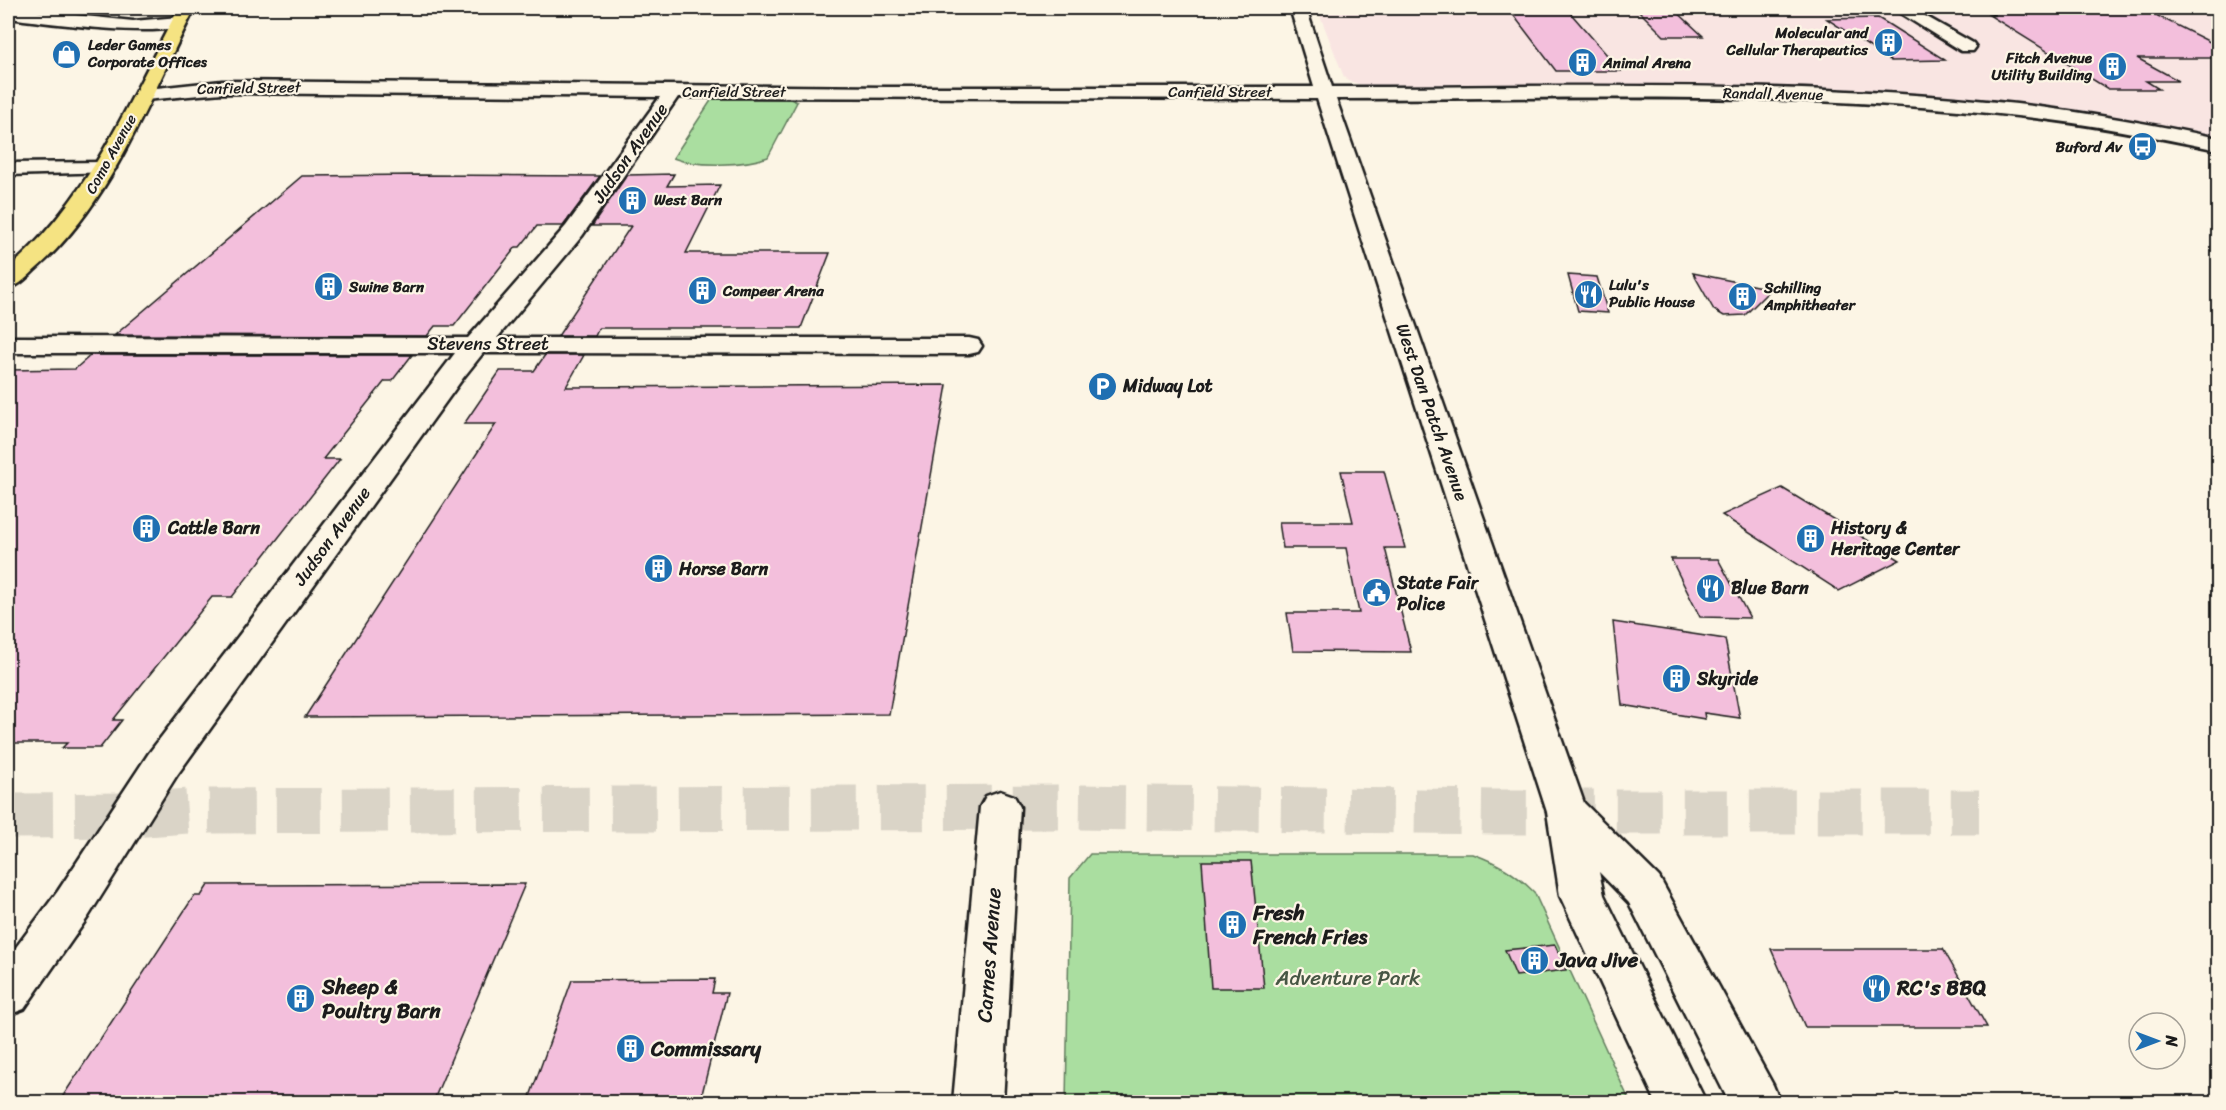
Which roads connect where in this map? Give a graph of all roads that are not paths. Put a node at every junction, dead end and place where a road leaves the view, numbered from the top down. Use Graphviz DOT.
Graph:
graph roads {
  1 [pos="1900,8"];
  2 [pos="1299,10"];
  3 [pos="8,13"];
  4 [pos="183,15"];
  5 [pos="1967,47"];
  6 [pos="673,91"];
  7 [pos="145,94"];
  8 [pos="1327,100"];
  9 [pos="2001,115"];
  10 [pos="2218,144"];
  11 [pos="2218,159"];
  12 [pos="105,168"];
  13 [pos="8,169"];
  14 [pos="8,281"];
  15 [pos="477,344"];
  16 [pos="8,345"];
  17 [pos="969,346"];
  18 [pos="1000,807"];
  19 [pos="1567,812"];
  20 [pos="8,994"];
  21 [pos="978,1102"];
  22 [pos="1681,1102"];
  23 [pos="1755,1102"];
  1 -- 5 [label="street"];
  2 -- 8 [label="street, West Dan Patch Avenue"];
  3 -- 4 [label="street"];
  4 -- 7 [label="main road, Como Avenue"];
  6 -- 7 [label="street, Canfield Street"];
  6 -- 8 [label="street, Canfield Street"];
  6 -- 15 [label="street, Judson Avenue"];
  7 -- 12 [label="main road, Como Avenue"];
  8 -- 9 [label="street, Randall Avenue"];
  8 -- 19 [label="street, West Dan Patch Avenue"];
  9 -- 10 [label="street, Randall Avenue"];
  9 -- 11 [label="street, Randall Avenue"];
  12 -- 13 [label="street"];
  12 -- 14 [label="main road, Como Avenue"];
  15 -- 16 [label="street, Stevens Street"];
  15 -- 17 [label="street, Stevens Street"];
  15 -- 20 [label="street, Judson Avenue"];
  18 -- 21 [label="street, Carnes Avenue"];
  19 -- 22 [label="street, West Dan Patch Avenue"];
  19 -- 23 [label="street, West Dan Patch Avenue"];
}
